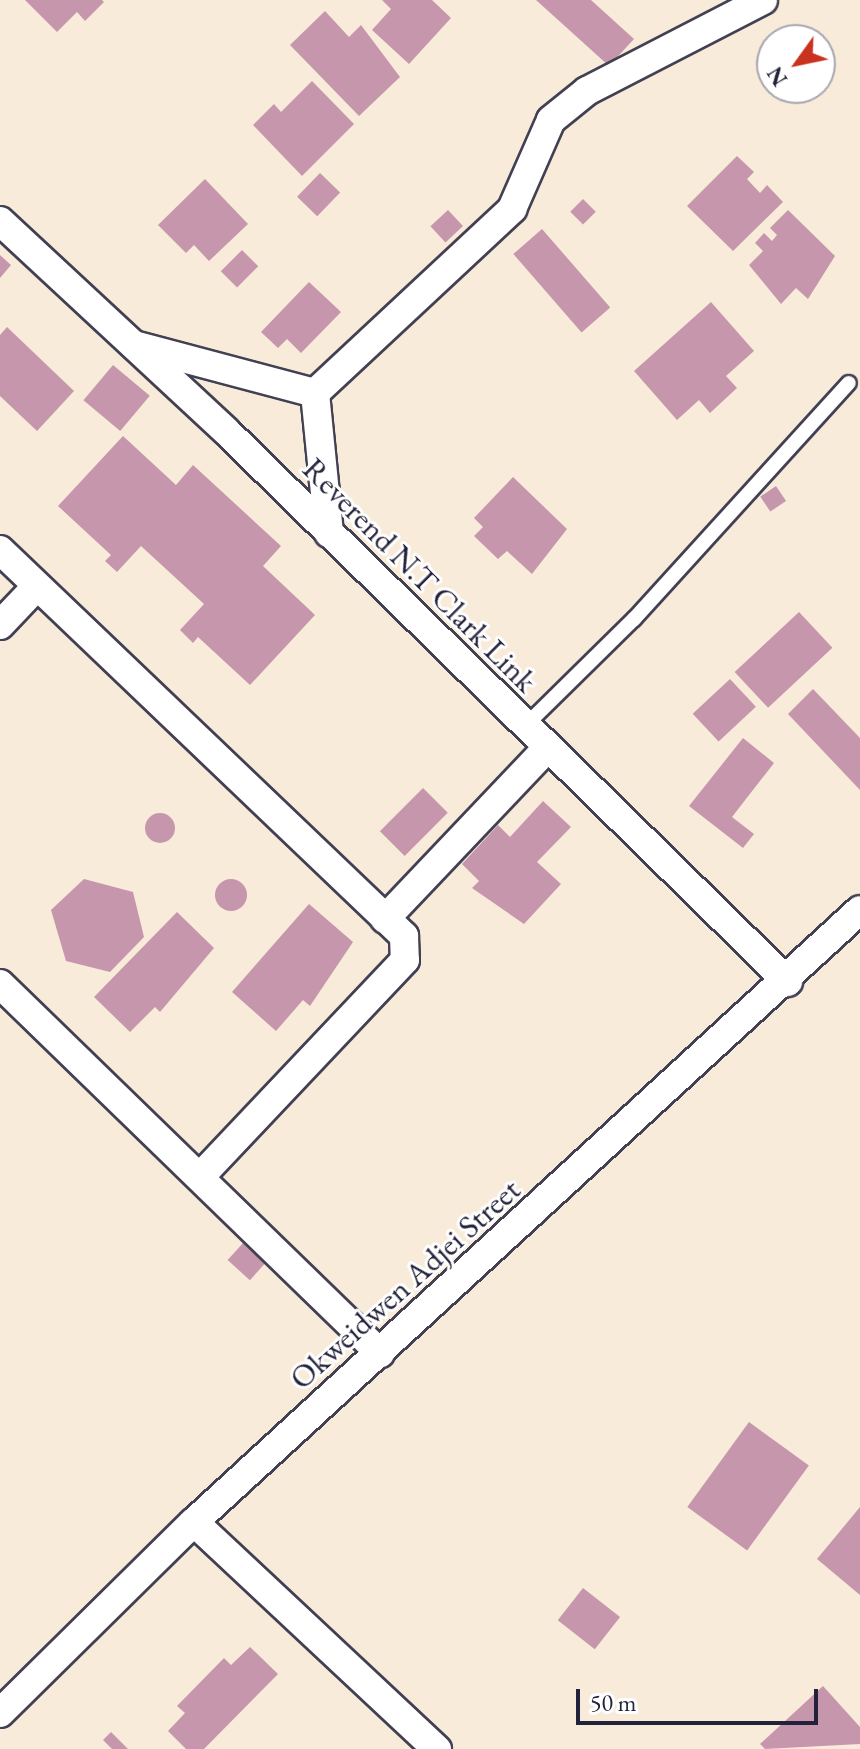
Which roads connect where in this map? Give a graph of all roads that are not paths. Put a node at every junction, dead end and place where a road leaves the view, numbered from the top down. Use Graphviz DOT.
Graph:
graph roads {
  1 [pos="763,0"];
  2 [pos="0,221"];
  3 [pos="128,343"];
  4 [pos="849,383"];
  5 [pos="315,393"];
  6 [pos="329,533"];
  7 [pos="0,550"];
  8 [pos="36,587"];
  9 [pos="0,625"];
  10 [pos="525,726"];
  11 [pos="547,748"];
  12 [pos="860,910"];
  13 [pos="385,919"];
  14 [pos="788,982"];
  15 [pos="0,984"];
  16 [pos="202,1175"];
  17 [pos="380,1353"];
  18 [pos="194,1522"];
  19 [pos="0,1713"];
  20 [pos="437,1749"];
  1 -- 5 [label="street"];
  2 -- 3 [label="street, Reverend N.T Clark Link"];
  3 -- 5 [label="street"];
  3 -- 6 [label="street, Reverend N.T Clark Link"];
  4 -- 10 [label="lane"];
  5 -- 6 [label="street"];
  6 -- 10 [label="street, Reverend N.T Clark Link"];
  7 -- 8 [label="street"];
  8 -- 9 [label="street"];
  8 -- 13 [label="street"];
  10 -- 11 [label="street, Reverend N.T Clark Link"];
  11 -- 13 [label="street"];
  11 -- 14 [label="street, Reverend N.T Clark Link"];
  12 -- 14 [label="street, Okweidwen Adjei Street"];
  13 -- 16 [label="street"];
  14 -- 17 [label="street, Okweidwen Adjei Street"];
  15 -- 16 [label="street"];
  16 -- 17 [label="street"];
  17 -- 18 [label="street, Okweidwen Adjei Street"];
  18 -- 19 [label="street, Okweidwen Adjei Street"];
  18 -- 20 [label="street"];
}
